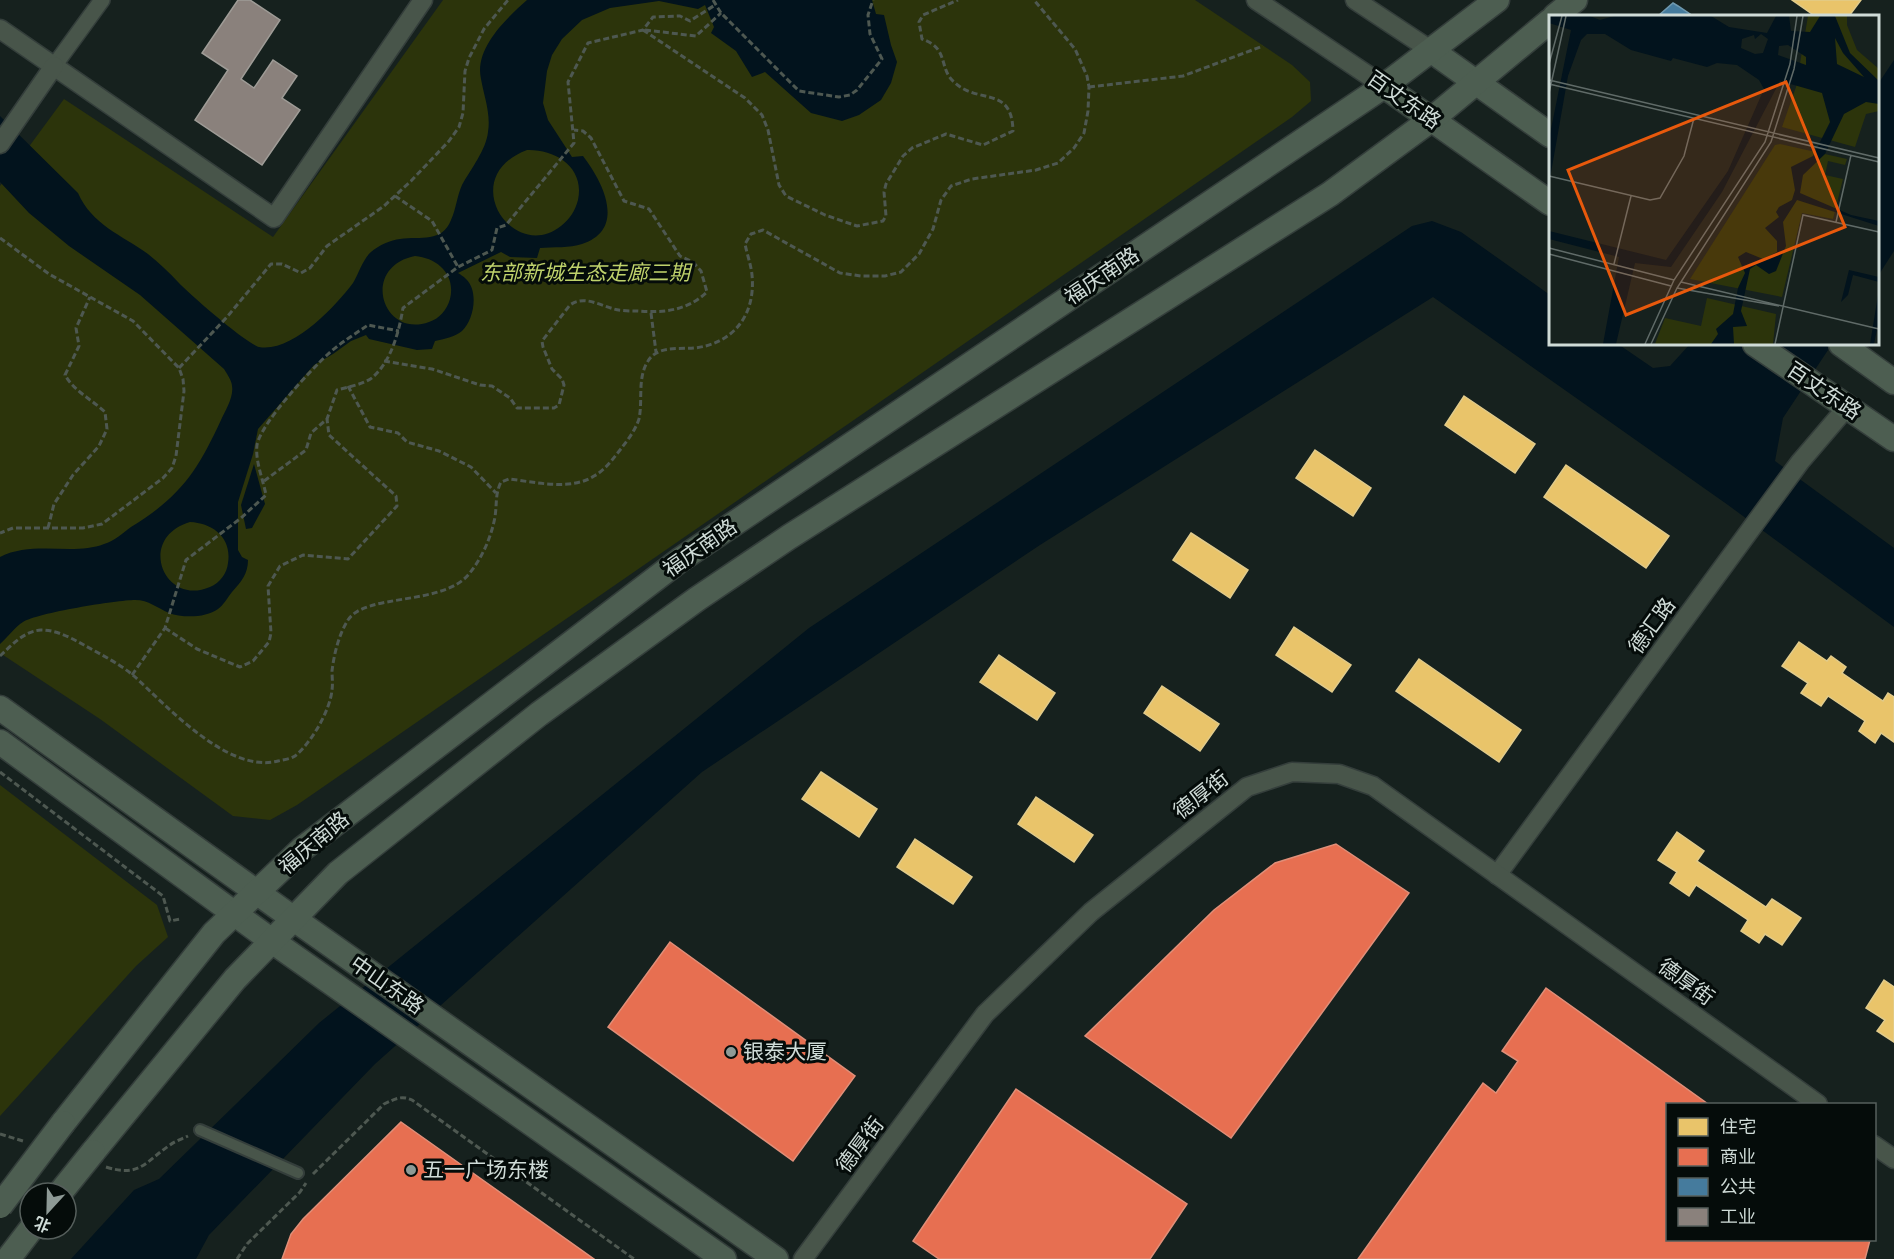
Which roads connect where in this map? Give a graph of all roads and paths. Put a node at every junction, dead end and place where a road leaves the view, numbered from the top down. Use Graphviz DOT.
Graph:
graph roads {
  1 [pos="102,0"];
  2 [pos="423,0"];
  3 [pos="508,0"];
  4 [pos="712,0"];
  5 [pos="873,0"];
  6 [pos="958,0"];
  7 [pos="1034,0"];
  8 [pos="1257,0"];
  9 [pos="1355,0"];
  10 [pos="1497,0"];
  11 [pos="1575,0"];
  12 [pos="715,5"];
  13 [pos="721,13"];
  14 [pos="1556,15"];
  15 [pos="1549,23"];
  16 [pos="0,29"];
  17 [pos="644,30"];
  18 [pos="1263,46"];
  19 [pos="1432,51"];
  20 [pos="54,66"];
  21 [pos="1477,82"];
  22 [pos="1384,86"];
  23 [pos="1089,87"];
  24 [pos="1432,119"];
  25 [pos="574,130"];
  26 [pos="1549,134"];
  27 [pos="0,144"];
  28 [pos="395,196"];
  29 [pos="1549,202"];
  30 [pos="0,238"];
  31 [pos="458,267"];
  32 [pos="90,297"];
  33 [pos="651,312"];
  34 [pos="399,331"];
  35 [pos="1756,345"];
  36 [pos="1842,345"];
  37 [pos="656,352"];
  38 [pos="384,361"];
  39 [pos="179,368"];
  40 [pos="1894,382"];
  41 [pos="348,386"];
  42 [pos="1847,406"];
  43 [pos="327,419"];
  44 [pos="1894,439"];
  45 [pos="264,481"];
  46 [pos="496,493"];
  47 [pos="48,528"];
  48 [pos="0,533"];
  49 [pos="165,628"];
  50 [pos="0,656"];
  51 [pos="132,675"];
  52 [pos="0,708"];
  53 [pos="8,748"];
  54 [pos="0,772"];
  55 [pos="1497,875"];
  56 [pos="257,892"];
  57 [pos="235,913"];
  58 [pos="180,919"];
  59 [pos="294,919"];
  60 [pos="272,940"];
  61 [pos="1817,1103"];
  62 [pos="200,1130"];
  63 [pos="1876,1146"];
  64 [pos="1894,1159"];
  65 [pos="298,1173"];
  66 [pos="70,1181"];
  67 [pos="0,1206"];
  68 [pos="22,1241"];
  69 [pos="8,1259"];
  70 [pos="237,1259"];
  71 [pos="634,1259"];
  72 [pos="724,1259"];
  73 [pos="776,1259"];
  74 [pos="803,1259"];
  1 -- 20 [label="street"];
  2 -- 20 [label="street"];
  3 -- 28 [label="path"];
  4 -- 12 [label="path"];
  5 -- 13 [label="path"];
  6 -- 17 [label="path"];
  7 -- 23 [label="path"];
  8 -- 22 [label="street, 百丈东路"];
  9 -- 19 [label="street"];
  10 -- 19 [label="main road, 福庆南路"];
  11 -- 14 [label="main road"];
  12 -- 13 [label="path"];
  12 -- 17 [label="path"];
  13 -- 17 [label="path"];
  15 -- 21 [label="main road, 福庆南路"];
  16 -- 20 [label="street"];
  17 -- 25 [label="path"];
  18 -- 23 [label="path"];
  19 -- 21 [label="main road"];
  19 -- 22 [label="main road, 福庆南路"];
  20 -- 27 [label="street"];
  21 -- 24 [label="main road, 福庆南路"];
  21 -- 26 [label="main road"];
  22 -- 24 [label="main road, 百丈东路"];
  22 -- 56 [label="main road, 福庆南路"];
  23 -- 37 [label="path"];
  24 -- 29 [label="main road, 百丈东路"];
  24 -- 59 [label="main road, 福庆南路"];
  25 -- 31 [label="path"];
  25 -- 33 [label="path"];
  28 -- 31 [label="path"];
  28 -- 39 [label="path"];
  30 -- 32 [label="path"];
  31 -- 34 [label="path"];
  32 -- 39 [label="path"];
  32 -- 47 [label="path"];
  33 -- 37 [label="path"];
  33 -- 38 [label="path"];
  34 -- 38 [label="path"];
  34 -- 45 [label="path"];
  35 -- 42 [label="main road, 百丈东路"];
  36 -- 40 [label="main road"];
  37 -- 46 [label="path"];
  38 -- 41 [label="path"];
  39 -- 47 [label="path"];
  41 -- 43 [label="path"];
  41 -- 46 [label="path"];
  42 -- 44 [label="main road, 百丈东路"];
  42 -- 55 [label="street, 德汇路"];
  43 -- 45 [label="path"];
  43 -- 49 [label="path"];
  45 -- 49 [label="path"];
  46 -- 51 [label="path"];
  47 -- 48 [label="path"];
  49 -- 51 [label="path"];
  50 -- 51 [label="path"];
  52 -- 56 [label="main road, 中山东路"];
  53 -- 57 [label="main road, 中山东路"];
  54 -- 58 [label="path"];
  55 -- 61 [label="street, 德厚街"];
  55 -- 74 [label="street, 德厚街"];
  56 -- 57 [label="main road, 福庆南路"];
  56 -- 59 [label="main road, 中山东路"];
  57 -- 60 [label="main road, 中山东路"];
  57 -- 67 [label="main road, 福庆南路, bridge"];
  59 -- 60 [label="main road, 福庆南路"];
  59 -- 73 [label="main road, 中山东路"];
  60 -- 66 [label="main road, 福庆南路, bridge"];
  60 -- 72 [label="main road, 中山东路"];
  62 -- 65 [label="street"];
  63 -- 64 [label="street"];
  68 -- 69 [label="main road"];
  70 -- 71 [label="path"];
}
